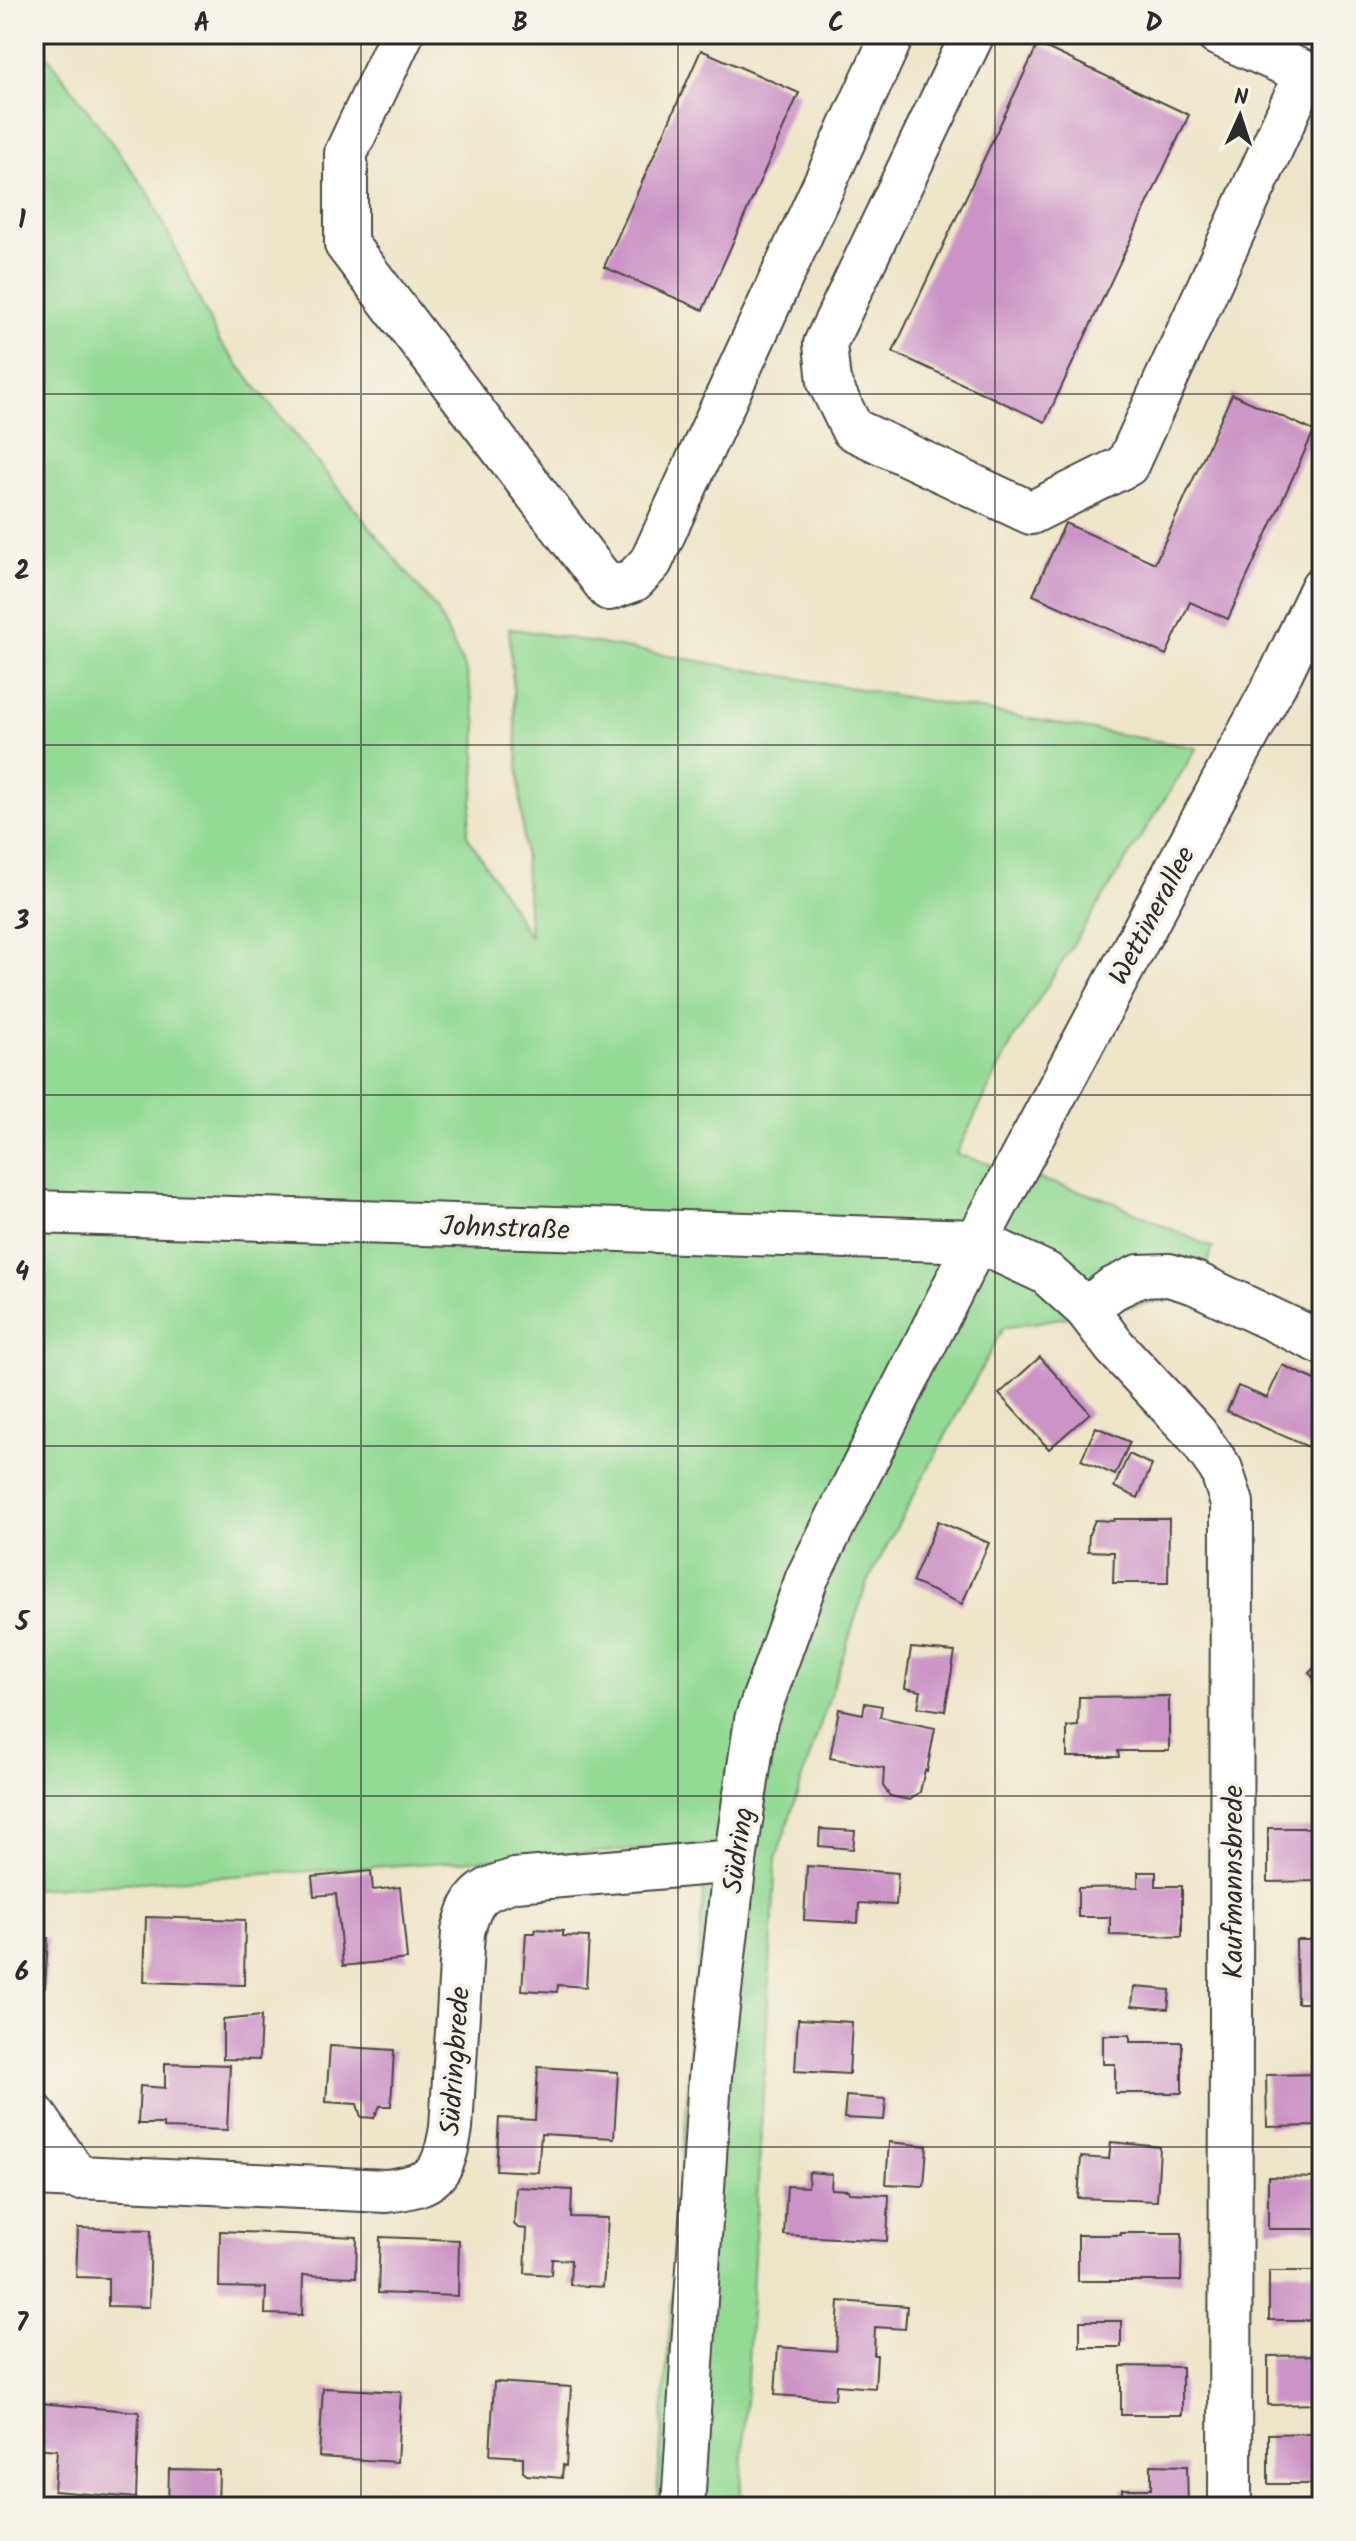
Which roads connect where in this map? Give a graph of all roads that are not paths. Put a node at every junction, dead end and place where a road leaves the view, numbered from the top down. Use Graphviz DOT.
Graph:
graph roads {
  1 [pos="402,34"];
  2 [pos="893,34"];
  3 [pos="973,34"];
  4 [pos="1217,34"];
  5 [pos="1314,77"];
  6 [pos="1322,587"];
  7 [pos="34,1212"];
  8 [pos="977,1241"];
  9 [pos="1086,1309"];
  10 [pos="1322,1343"];
  11 [pos="735,1861"];
  12 [pos="34,2114"];
  13 [pos="34,2175"];
  14 [pos="78,2178"];
  15 [pos="683,2507"];
  16 [pos="1230,2507"];
  1 -- 2 [label="street"];
  3 -- 5 [label="street"];
  4 -- 5 [label="street"];
  6 -- 8 [label="street, Wettinerallee"];
  7 -- 8 [label="street, Johnstraße"];
  8 -- 9 [label="street, Kaufmannsbrede"];
  8 -- 11 [label="street, Südring"];
  9 -- 10 [label="street"];
  9 -- 16 [label="street, Kaufmannsbrede"];
  11 -- 14 [label="street, Südringbrede"];
  11 -- 15 [label="street, Südring"];
  12 -- 14 [label="street"];
  13 -- 14 [label="street, Südringbrede"];
}
